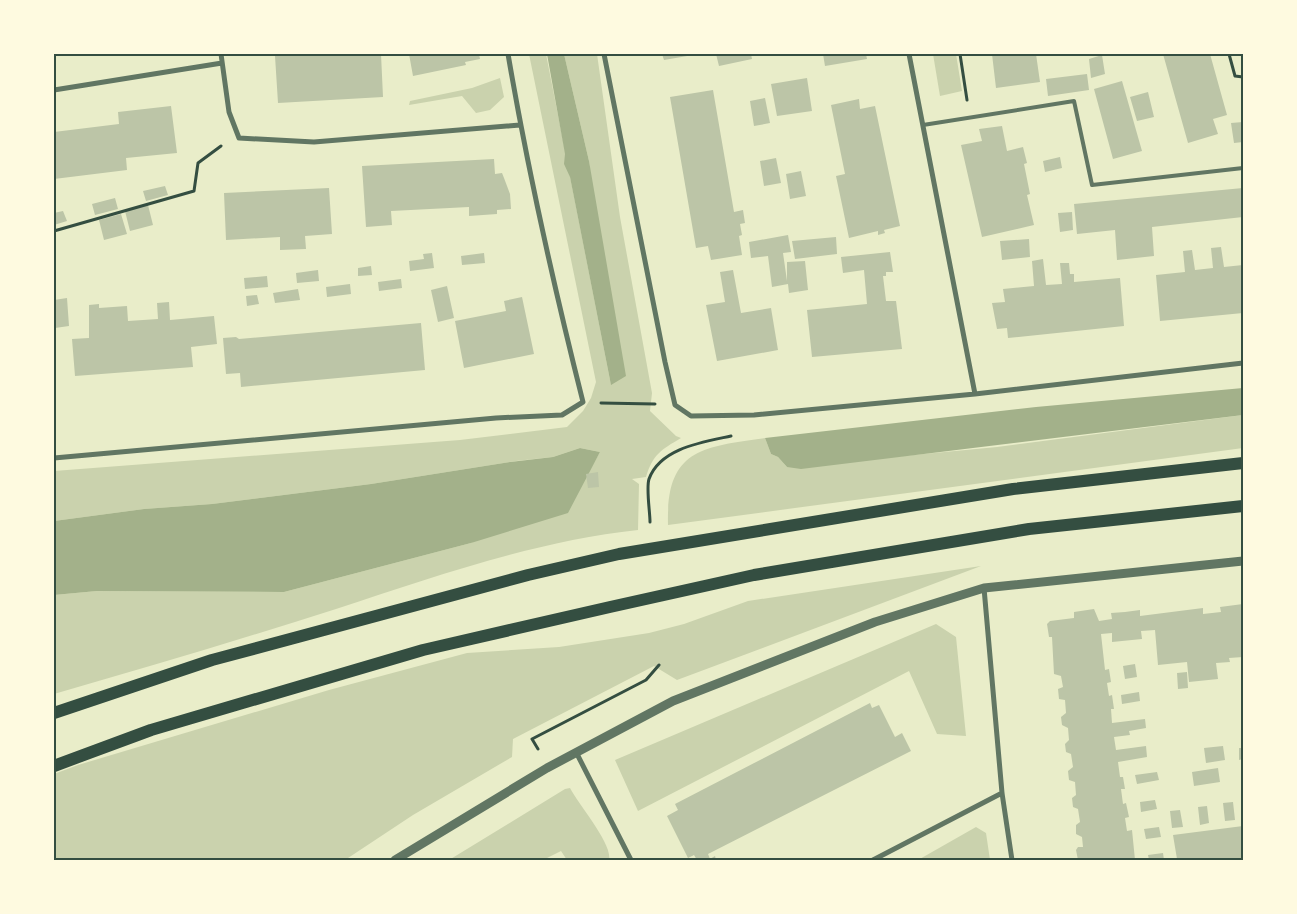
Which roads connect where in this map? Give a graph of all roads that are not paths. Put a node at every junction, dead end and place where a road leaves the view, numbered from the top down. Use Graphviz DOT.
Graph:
graph roads {
  1 [pos="221,54"];
  2 [pos="508,54"];
  3 [pos="604,54"];
  4 [pos="909,54"];
  5 [pos="222,63"];
  6 [pos="54,90"];
  7 [pos="520,125"];
  8 [pos="923,125"];
  9 [pos="1243,168"];
  10 [pos="1243,363"];
  11 [pos="975,394"];
  12 [pos="54,458"];
  13 [pos="1243,463"];
  14 [pos="1243,506"];
  15 [pos="1243,561"];
  16 [pos="984,588"];
  17 [pos="54,713"];
  18 [pos="576,752"];
  19 [pos="54,766"];
  20 [pos="1002,792"];
  21 [pos="395,860"];
  22 [pos="631,860"];
  23 [pos="873,860"];
  24 [pos="1012,860"];
  1 -- 5 [label="street"];
  2 -- 7 [label="street"];
  3 -- 11 [label="street"];
  4 -- 8 [label="street"];
  5 -- 6 [label="street"];
  5 -- 7 [label="street"];
  7 -- 12 [label="street"];
  8 -- 9 [label="lane"];
  8 -- 11 [label="street"];
  10 -- 11 [label="street"];
  13 -- 17 [label="main road"];
  14 -- 19 [label="main road"];
  15 -- 16 [label="street"];
  16 -- 18 [label="street"];
  16 -- 20 [label="street"];
  18 -- 21 [label="street"];
  18 -- 22 [label="street"];
  20 -- 23 [label="street"];
  20 -- 24 [label="street"];
}
